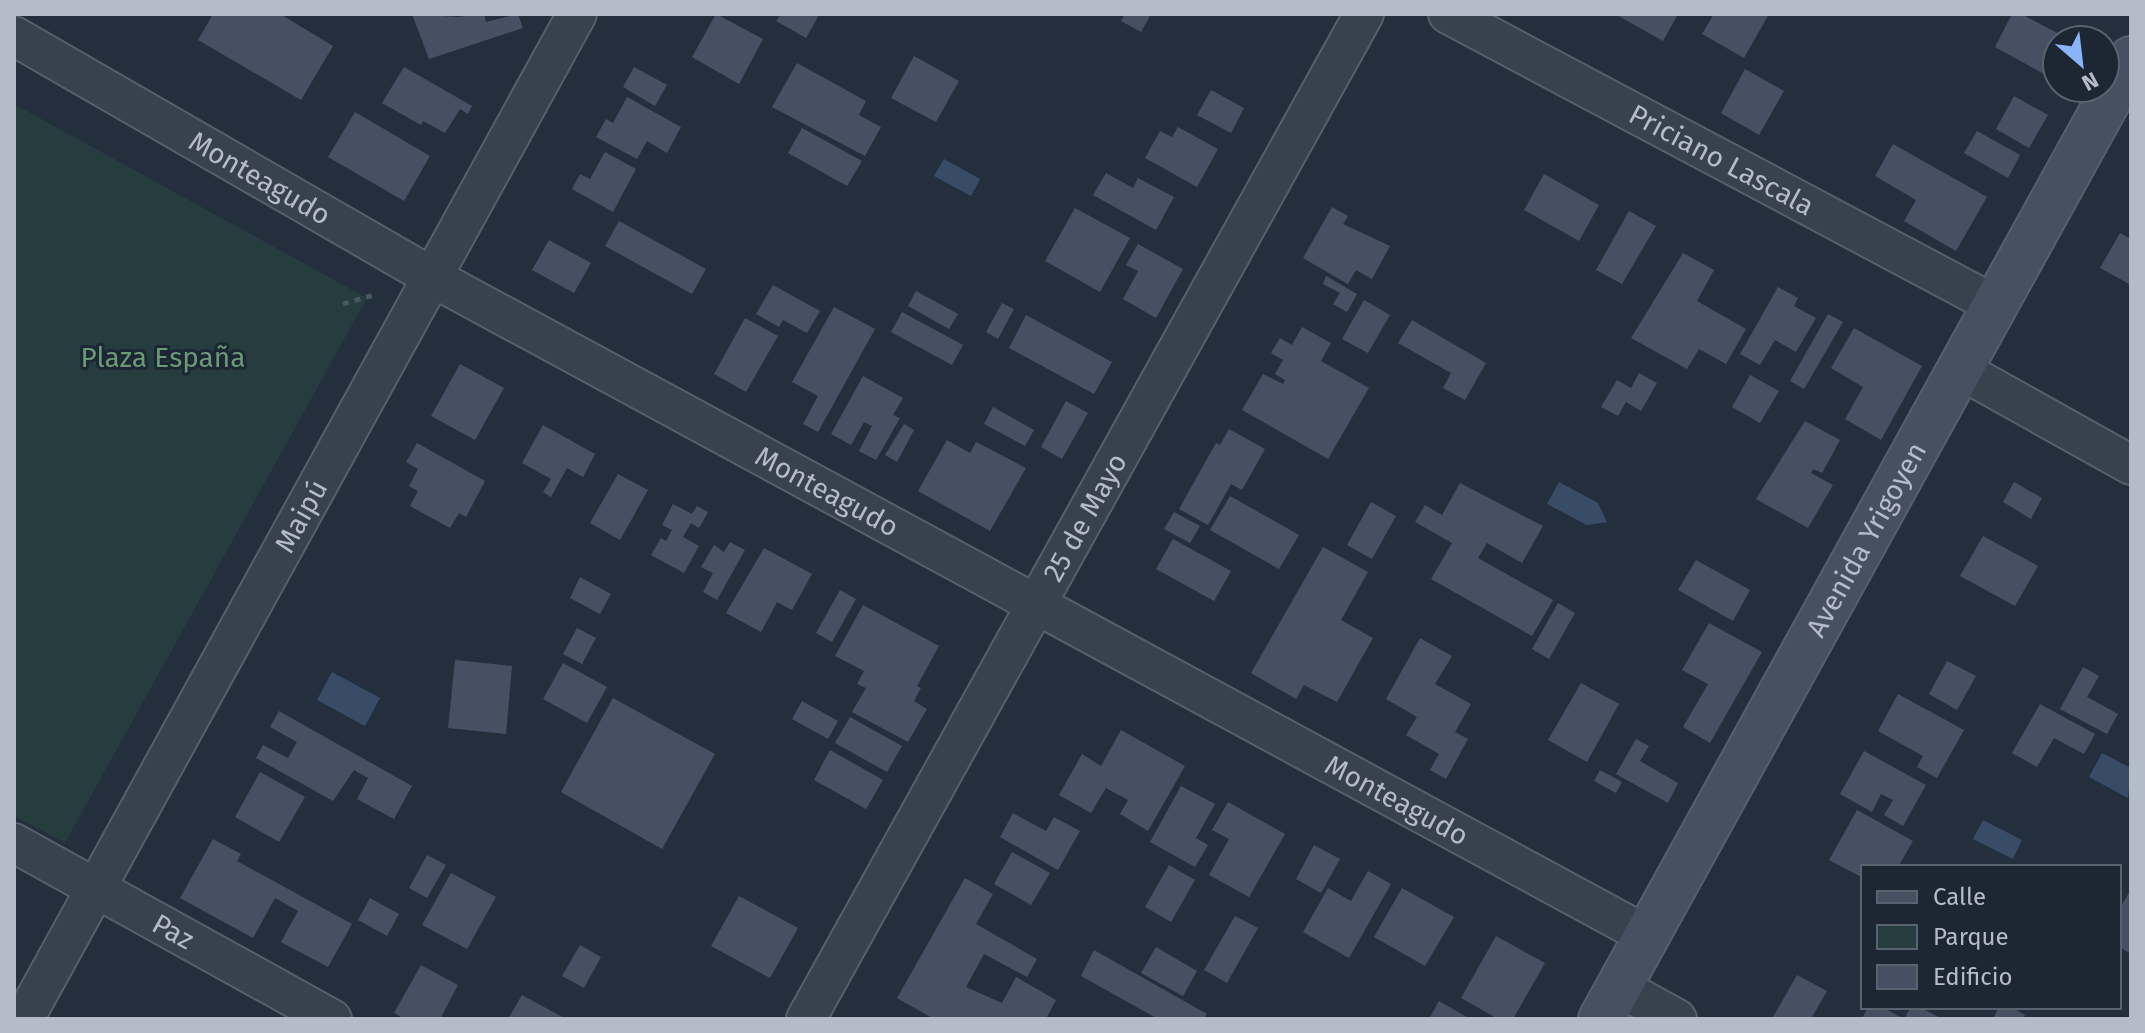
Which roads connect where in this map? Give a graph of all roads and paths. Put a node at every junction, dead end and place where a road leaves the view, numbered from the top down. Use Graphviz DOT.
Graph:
graph roads {
  1 [pos="577,14"];
  2 [pos="1364,14"];
  3 [pos="1448,14"];
  4 [pos="14,36"];
  5 [pos="2131,59"];
  6 [pos="432,277"];
  7 [pos="1997,306"];
  8 [pos="1961,370"];
  9 [pos="2131,465"];
  10 [pos="1034,604"];
  11 [pos="14,843"];
  12 [pos="97,888"];
  13 [pos="1648,936"];
  14 [pos="1610,1003"];
  15 [pos="24,1019"];
  16 [pos="332,1019"];
  17 [pos="806,1019"];
  18 [pos="1677,1019"];
  1 -- 6 [label="street, Maipú"];
  2 -- 10 [label="street, 25 de Mayo"];
  3 -- 7 [label="street, Priciano Lascala"];
  4 -- 6 [label="street, Monteagudo"];
  5 -- 7 [label="main road, Avenida Yrigoyen"];
  6 -- 10 [label="street, Monteagudo"];
  6 -- 12 [label="street, Maipú"];
  7 -- 8 [label="main road, Avenida Yrigoyen"];
  8 -- 9 [label="street"];
  8 -- 13 [label="main road, Avenida Yrigoyen"];
  10 -- 13 [label="street, Monteagudo"];
  10 -- 17 [label="street, 25 de Mayo"];
  11 -- 12 [label="street, Paz"];
  12 -- 15 [label="street, Maipú"];
  12 -- 16 [label="street, Paz"];
  13 -- 14 [label="main road, Avenida Yrigoyen"];
  14 -- 18 [label="street"];
}
